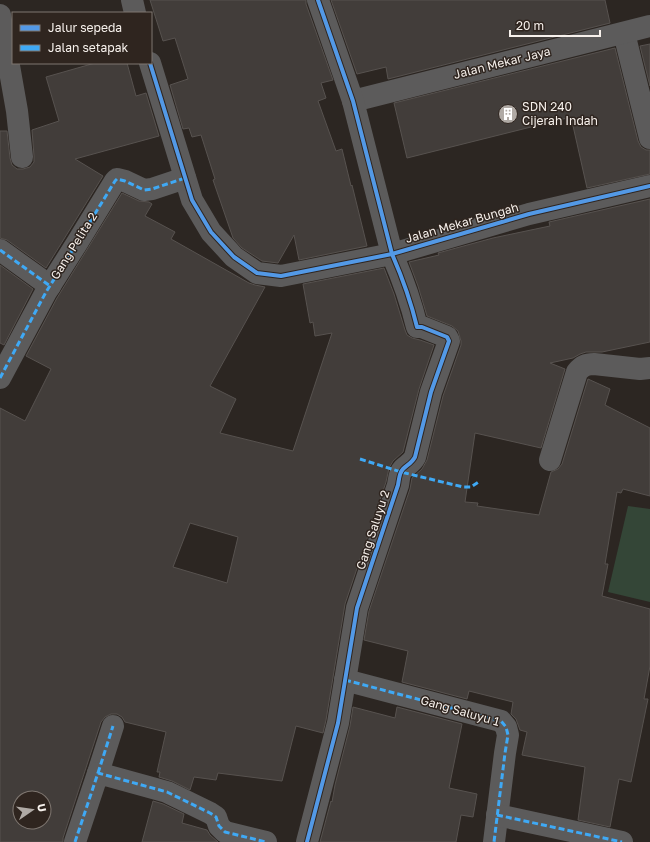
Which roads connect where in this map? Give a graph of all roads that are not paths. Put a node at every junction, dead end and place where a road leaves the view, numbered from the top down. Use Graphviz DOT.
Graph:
graph roads {
  1 [pos="132,0"];
  2 [pos="318,0"];
  3 [pos="135,12"];
  4 [pos="0,15"];
  5 [pos="650,26"];
  6 [pos="624,33"];
  7 [pos="150,64"];
  8 [pos="353,101"];
  9 [pos="650,138"];
  10 [pos="22,157"];
  11 [pos="185,178"];
  12 [pos="650,186"];
  13 [pos="0,250"];
  14 [pos="392,254"];
  15 [pos="50,286"];
  16 [pos="650,368"];
  17 [pos="0,378"];
  18 [pos="550,460"];
  19 [pos="345,680"];
  20 [pos="113,726"];
  21 [pos="98,773"];
  22 [pos="497,815"];
  23 [pos="74,842"];
  24 [pos="266,842"];
  25 [pos="306,842"];
  26 [pos="494,842"];
  27 [pos="622,842"];
  1 -- 3 [label="street"];
  2 -- 8 [label="street"];
  4 -- 10 [label="street"];
  5 -- 6 [label="street, Jalan Mekar Jaya"];
  6 -- 8 [label="street, Jalan Mekar Jaya"];
  6 -- 9 [label="street"];
  7 -- 11 [label="street, Jalan Mekar Bungah"];
  8 -- 14 [label="street"];
  11 -- 14 [label="street, Jalan Mekar Bungah"];
  11 -- 15 [label="street, Gang Pelita 2"];
  12 -- 14 [label="street, Jalan Mekar Bungah"];
  13 -- 15 [label="street"];
  14 -- 19 [label="street, Gang Saluyu 2"];
  15 -- 17 [label="street, Gang Pelita 2"];
  16 -- 18 [label="street"];
  19 -- 22 [label="street, Gang Saluyu 1"];
  19 -- 25 [label="street, Gang Saluyu 2"];
  20 -- 21 [label="street"];
  21 -- 23 [label="street"];
  21 -- 24 [label="street"];
  22 -- 26 [label="street, Gang Saluyu 1"];
  22 -- 27 [label="street"];
}
